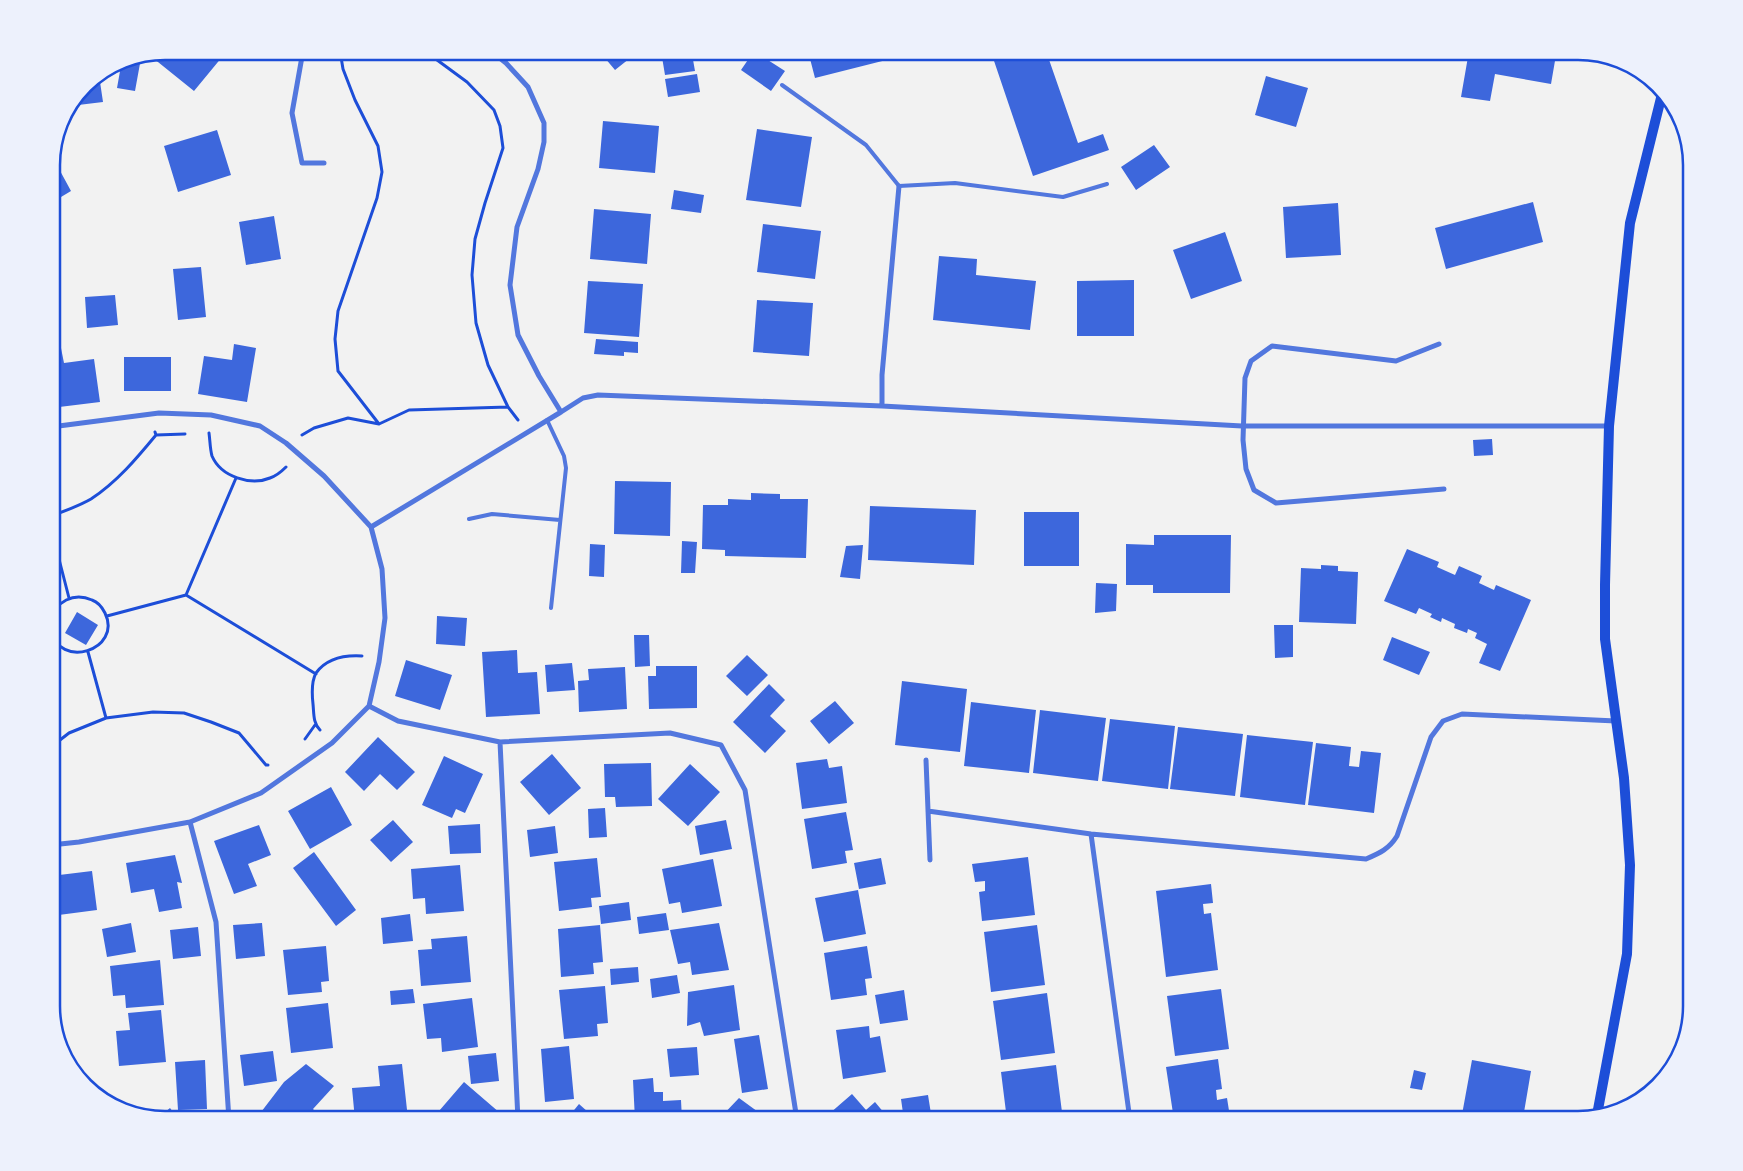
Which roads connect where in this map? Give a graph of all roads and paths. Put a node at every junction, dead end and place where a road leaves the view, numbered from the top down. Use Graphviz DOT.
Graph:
graph roads {
  1 [pos="301,60"];
  2 [pos="342,60"];
  3 [pos="436,60"];
  4 [pos="502,60"];
  5 [pos="782,85"];
  6 [pos="1660,101"];
  7 [pos="324,163"];
  8 [pos="1106,184"];
  9 [pos="899,186"];
  10 [pos="1439,344"];
  11 [pos="882,406"];
  12 [pos="508,407"];
  13 [pos="561,412"];
  14 [pos="149,415"];
  15 [pos="212,415"];
  16 [pos="547,420"];
  17 [pos="379,424"];
  18 [pos="60,426"];
  19 [pos="1242,426"];
  20 [pos="1609,426"];
  21 [pos="527,432"];
  22 [pos="286,444"];
  23 [pos="297,452"];
  24 [pos="236,478"];
  25 [pos="1444,489"];
  26 [pos="60,513"];
  27 [pos="469,519"];
  28 [pos="560,520"];
  29 [pos="371,527"];
  30 [pos="60,561"];
  31 [pos="186,595"];
  32 [pos="69,598"];
  33 [pos="60,603"];
  34 [pos="551,608"];
  35 [pos="107,616"];
  36 [pos="60,646"];
  37 [pos="88,652"];
  38 [pos="379,662"];
  39 [pos="316,674"];
  40 [pos="370,706"];
  41 [pos="106,718"];
  42 [pos="1616,721"];
  43 [pos="315,725"];
  44 [pos="60,740"];
  45 [pos="500,742"];
  46 [pos="926,760"];
  47 [pos="266,765"];
  48 [pos="928,811"];
  49 [pos="190,822"];
  50 [pos="1091,834"];
  51 [pos="60,844"];
  52 [pos="930,860"];
  53 [pos="1598,1109"];
  54 [pos="228,1111"];
  55 [pos="518,1111"];
  56 [pos="796,1111"];
  57 [pos="1129,1111"];
  1 -- 7 [label="street"];
  2 -- 17 [label="path"];
  3 -- 12 [label="path"];
  4 -- 13 [label="street"];
  5 -- 9 [label="lane"];
  6 -- 20 [label="main road"];
  8 -- 9 [label="lane"];
  9 -- 11 [label="street"];
  10 -- 19 [label="street"];
  11 -- 13 [label="street"];
  11 -- 19 [label="street"];
  12 -- 17 [label="path"];
  12 -- 21 [label="path"];
  13 -- 16 [label="street"];
  14 -- 15 [label="street"];
  14 -- 18 [label="street"];
  14 -- 26 [label="path"];
  15 -- 22 [label="street"];
  15 -- 24 [label="path"];
  16 -- 21 [label="street"];
  16 -- 28 [label="lane"];
  17 -- 22 [label="path"];
  19 -- 20 [label="street"];
  19 -- 25 [label="street"];
  20 -- 42 [label="main road"];
  21 -- 29 [label="street"];
  22 -- 23 [label="street"];
  23 -- 24 [label="path"];
  23 -- 29 [label="street"];
  24 -- 31 [label="path"];
  27 -- 28 [label="lane"];
  28 -- 34 [label="lane"];
  29 -- 38 [label="street"];
  30 -- 32 [label="path"];
  31 -- 35 [label="path"];
  31 -- 39 [label="path"];
  32 -- 33 [label="path"];
  32 -- 35 [label="path"];
  35 -- 37 [label="path"];
  36 -- 37 [label="path"];
  37 -- 41 [label="path"];
  38 -- 39 [label="path"];
  38 -- 40 [label="street"];
  39 -- 43 [label="path"];
  40 -- 45 [label="street"];
  40 -- 49 [label="street"];
  41 -- 44 [label="path"];
  41 -- 47 [label="path"];
  42 -- 50 [label="street"];
  42 -- 53 [label="main road"];
  45 -- 55 [label="street"];
  45 -- 56 [label="street"];
  46 -- 48 [label="street"];
  48 -- 50 [label="street"];
  48 -- 52 [label="street"];
  49 -- 51 [label="street"];
  49 -- 54 [label="street"];
  50 -- 57 [label="street"];
}
